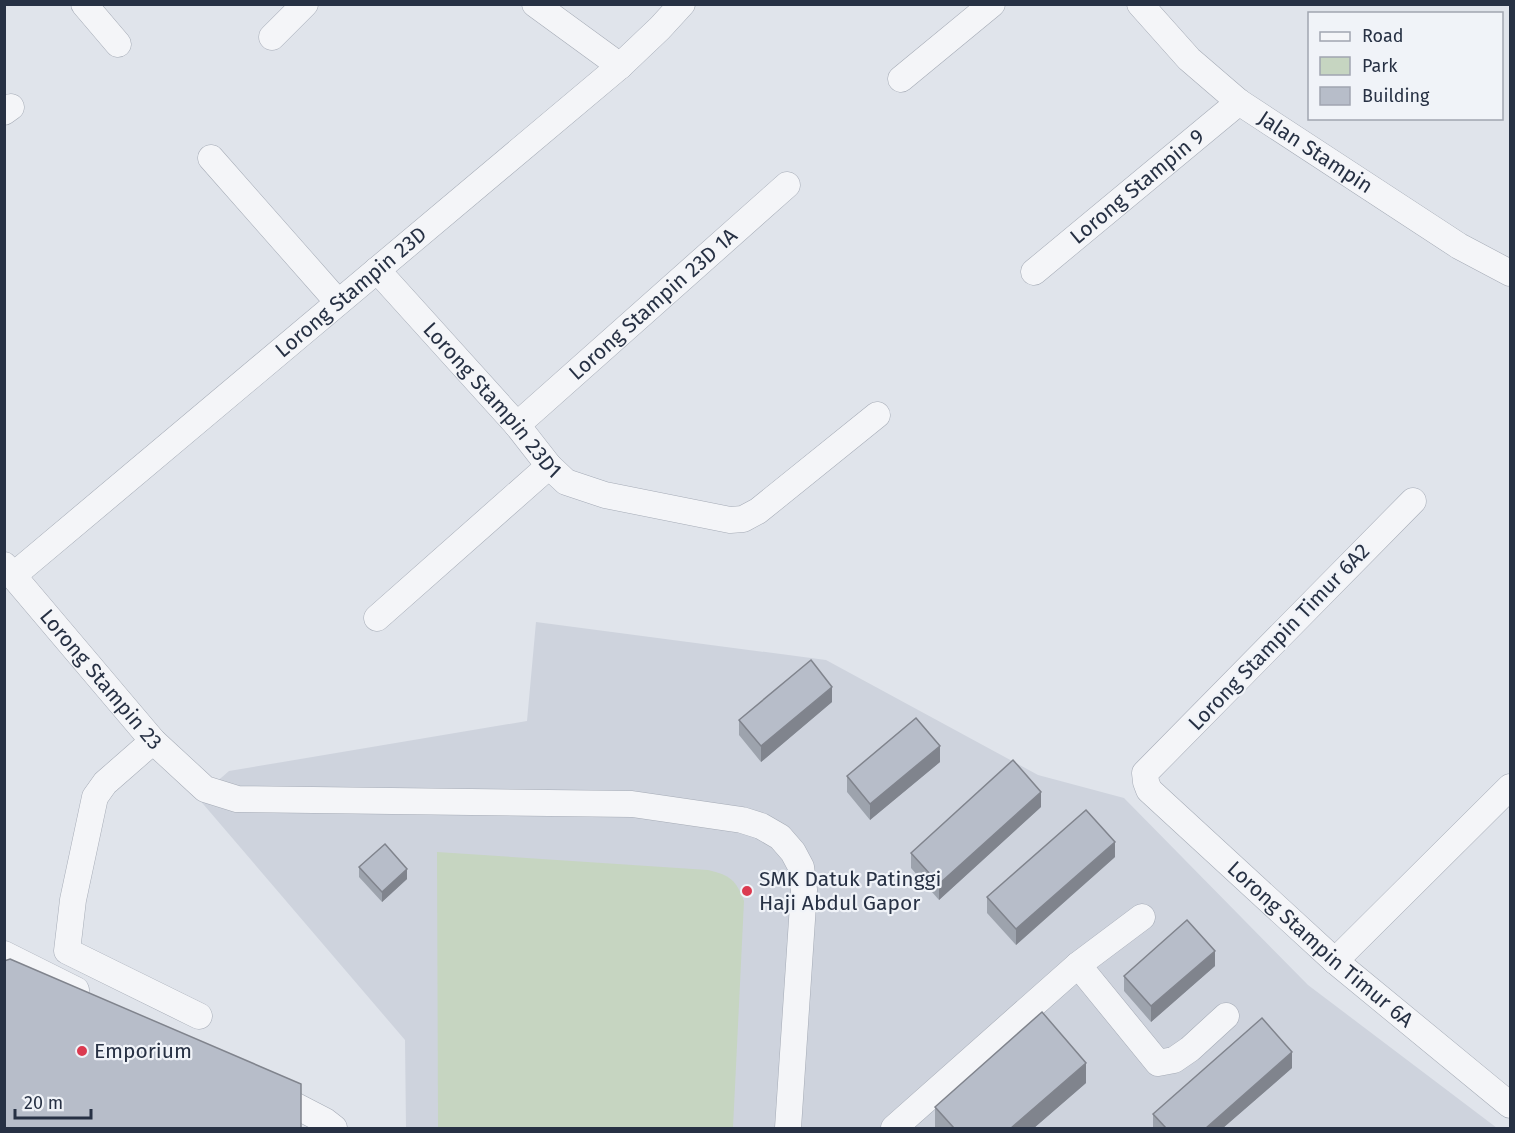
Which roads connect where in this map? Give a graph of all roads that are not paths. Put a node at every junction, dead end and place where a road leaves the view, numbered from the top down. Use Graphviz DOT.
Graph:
graph roads {
  1 [pos="84,4"];
  2 [pos="305,4"];
  3 [pos="536,4"];
  4 [pos="682,4"];
  5 [pos="992,4"];
  6 [pos="1140,4"];
  7 [pos="272,37"];
  8 [pos="118,44"];
  9 [pos="620,66"];
  10 [pos="901,79"];
  11 [pos="1239,102"];
  12 [pos="211,158"];
  13 [pos="787,185"];
  14 [pos="377,270"];
  15 [pos="1034,272"];
  16 [pos="1510,273"];
  17 [pos="337,301"];
  18 [pos="877,415"];
  19 [pos="518,425"];
  20 [pos="549,466"];
  21 [pos="1413,501"];
  22 [pos="9,570"];
  23 [pos="377,618"];
  24 [pos="153,741"];
  25 [pos="1145,774"];
  26 [pos="1510,787"];
  27 [pos="1142,917"];
  28 [pos="4,954"];
  29 [pos="1335,961"];
  30 [pos="1078,965"];
  31 [pos="97,1001"];
  32 [pos="199,1016"];
  33 [pos="1226,1016"];
  34 [pos="253,1083"];
  35 [pos="1510,1105"];
  36 [pos="334,1128"];
  37 [pos="788,1128"];
  38 [pos="895,1128"];
  1 -- 8 [label="street"];
  2 -- 7 [label="street"];
  3 -- 9 [label="street"];
  4 -- 9 [label="street, Lorong Stampin 23D"];
  5 -- 10 [label="street"];
  6 -- 11 [label="street, Jalan Stampin"];
  9 -- 14 [label="street, Lorong Stampin 23D"];
  11 -- 15 [label="street, Lorong Stampin 9"];
  11 -- 16 [label="street, Jalan Stampin"];
  12 -- 17 [label="street"];
  13 -- 19 [label="street, Lorong Stampin 23D 1A"];
  14 -- 17 [label="street, Lorong Stampin 23D"];
  14 -- 19 [label="street, Lorong Stampin 23D1"];
  17 -- 22 [label="street, Lorong Stampin 23D"];
  18 -- 20 [label="street, Lorong Stampin 23D1"];
  19 -- 20 [label="street, Lorong Stampin 23D1"];
  20 -- 23 [label="street"];
  21 -- 25 [label="street, Lorong Stampin Timur 6A2"];
  22 -- 24 [label="street, Lorong Stampin 23"];
  24 -- 32 [label="street"];
  24 -- 37 [label="street, Lorong Stampin 23"];
  25 -- 29 [label="street, Lorong Stampin Timur 6A"];
  26 -- 29 [label="street"];
  27 -- 30 [label="street"];
  28 -- 31 [label="street"];
  29 -- 35 [label="street, Lorong Stampin Timur 6A"];
  30 -- 33 [label="street"];
  30 -- 38 [label="street"];
  34 -- 36 [label="street"];
}
